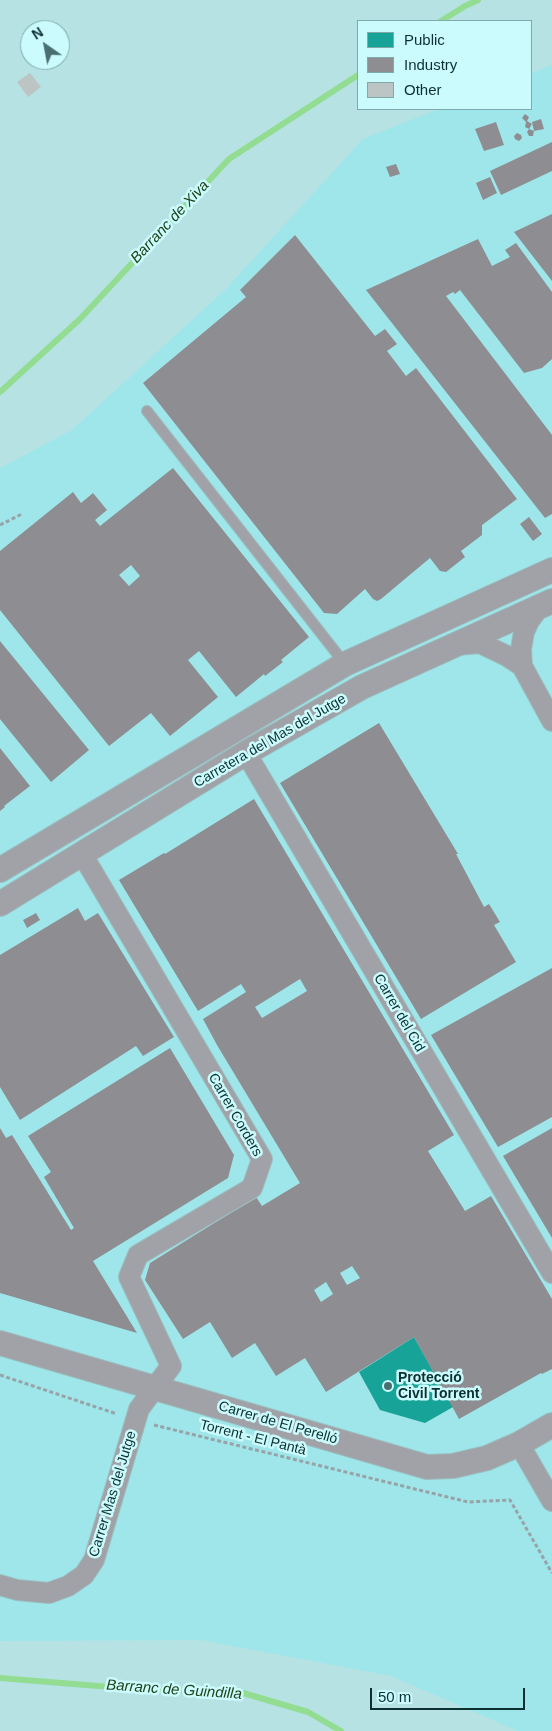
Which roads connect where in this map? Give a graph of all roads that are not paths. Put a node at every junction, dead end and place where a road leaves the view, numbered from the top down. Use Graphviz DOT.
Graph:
graph roads {
  1 [pos="146,411"];
  2 [pos="552,570"];
  3 [pos="546,604"];
  4 [pos="453,645"];
  5 [pos="345,664"];
  6 [pos="522,666"];
  7 [pos="552,721"];
  8 [pos="246,753"];
  9 [pos="82,854"];
  10 [pos="0,870"];
  11 [pos="0,904"];
  12 [pos="552,1273"];
  13 [pos="0,1342"];
  14 [pos="156,1388"];
  15 [pos="552,1425"];
  16 [pos="520,1444"];
  17 [pos="552,1501"];
  18 [pos="0,1586"];
  1 -- 5 [label="lane"];
  2 -- 5 [label="street, Carretera del Mas del Jutge"];
  3 -- 4 [label="street, Carretera del Mas del Jutge"];
  3 -- 6 [label="street"];
  4 -- 6 [label="street"];
  4 -- 8 [label="street, Carretera del Mas del Jutge"];
  5 -- 10 [label="street, Carretera del Mas del Jutge"];
  6 -- 7 [label="street"];
  8 -- 9 [label="street, Carretera del Mas del Jutge"];
  8 -- 12 [label="street, Carrer del Cid"];
  9 -- 11 [label="street, Carretera del Mas del Jutge"];
  9 -- 14 [label="street, Carrer Corders"];
  13 -- 14 [label="street, Carrer de El Perelló"];
  14 -- 16 [label="street, Carrer de El Perelló"];
  14 -- 18 [label="street, Carrer Mas del Jutge"];
  15 -- 16 [label="street, Carrer de El Perelló"];
  16 -- 17 [label="street"];
}
